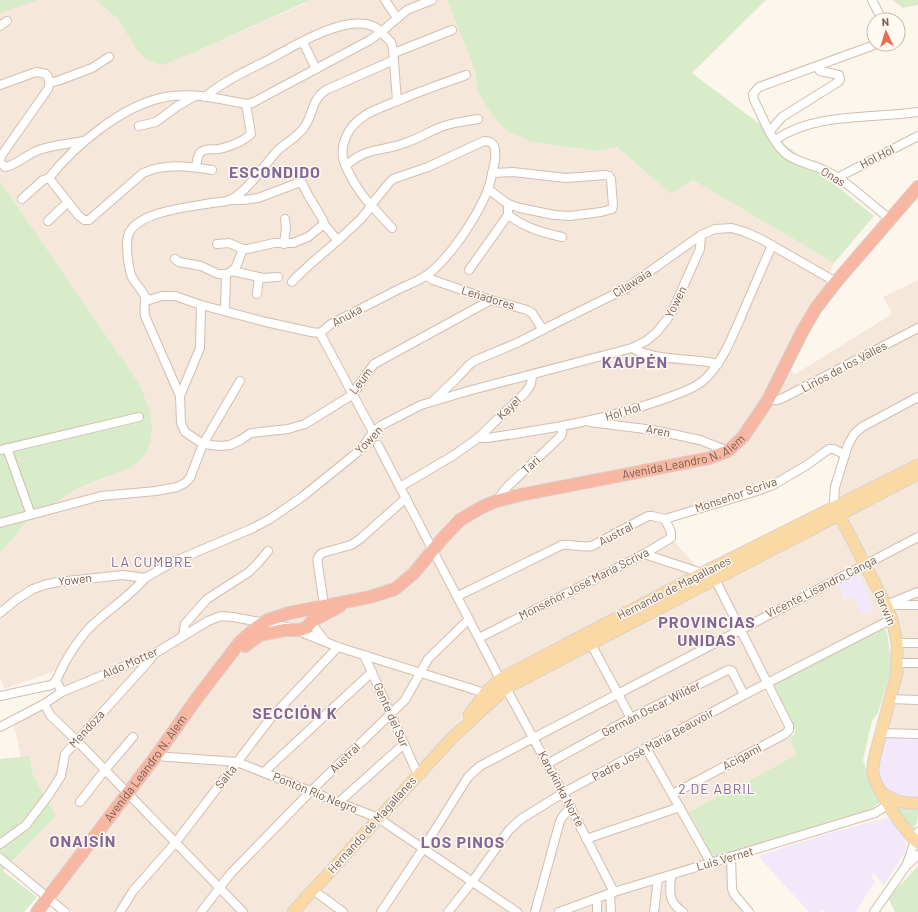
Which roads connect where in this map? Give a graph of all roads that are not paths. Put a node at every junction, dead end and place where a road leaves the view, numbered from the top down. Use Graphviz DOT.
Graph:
graph roads {
  1 [pos="385,0"];
  2 [pos="432,0"];
  3 [pos="872,0"];
  4 [pos="878,12"];
  5 [pos="397,18"];
  6 [pos="452,30"];
  7 [pos="381,32"];
  8 [pos="303,42"];
  9 [pos="866,48"];
  10 [pos="109,56"];
  11 [pos="394,56"];
  12 [pos="817,66"];
  13 [pos="316,68"];
  14 [pos="466,75"];
  15 [pos="50,83"];
  16 [pos="0,84"];
  17 [pos="196,96"];
  18 [pos="204,97"];
  19 [pos="397,101"];
  20 [pos="246,104"];
  21 [pos="918,112"];
  22 [pos="478,119"];
  23 [pos="139,126"];
  24 [pos="770,131"];
  25 [pos="918,136"];
  26 [pos="775,140"];
  27 [pos="84,141"];
  28 [pos="0,161"];
  29 [pos="346,166"];
  30 [pos="196,167"];
  31 [pos="212,170"];
  32 [pos="492,173"];
  33 [pos="49,178"];
  34 [pos="837,178"];
  35 [pos="488,189"];
  36 [pos="917,189"];
  37 [pos="22,199"];
  38 [pos="230,200"];
  39 [pos="68,202"];
  40 [pos="508,204"];
  41 [pos="371,205"];
  42 [pos="508,215"];
  43 [pos="285,219"];
  44 [pos="890,219"];
  45 [pos="48,221"];
  46 [pos="324,224"];
  47 [pos="392,228"];
  48 [pos="701,235"];
  49 [pos="562,237"];
  50 [pos="338,241"];
  51 [pos="217,244"];
  52 [pos="284,244"];
  53 [pos="772,245"];
  54 [pos="243,249"];
  55 [pos="175,259"];
  56 [pos="469,270"];
  57 [pos="229,273"];
  58 [pos="426,276"];
  59 [pos="259,277"];
  60 [pos="278,277"];
  61 [pos="292,282"];
  62 [pos="836,282"];
  63 [pos="257,294"];
  64 [pos="145,297"];
  65 [pos="491,300"];
  66 [pos="202,305"];
  67 [pos="226,311"];
  68 [pos="918,328"];
  69 [pos="543,330"];
  70 [pos="320,333"];
  71 [pos="632,348"];
  72 [pos="718,364"];
  73 [pos="532,375"];
  74 [pos="457,378"];
  75 [pos="240,381"];
  76 [pos="468,391"];
  77 [pos="352,395"];
  78 [pos="180,396"];
  79 [pos="918,397"];
  80 [pos="433,400"];
  81 [pos="768,400"];
  82 [pos="139,417"];
  83 [pos="586,421"];
  84 [pos="562,427"];
  85 [pos="373,432"];
  86 [pos="478,438"];
  87 [pos="203,444"];
  88 [pos="378,445"];
  89 [pos="4,449"];
  90 [pos="728,451"];
  91 [pos="845,454"];
  92 [pos="918,465"];
  93 [pos="918,474"];
  94 [pos="400,487"];
  95 [pos="406,498"];
  96 [pos="496,501"];
  97 [pos="837,511"];
  98 [pos="31,515"];
  99 [pos="665,519"];
  100 [pos="0,523"];
  101 [pos="918,537"];
  102 [pos="433,550"];
  103 [pos="268,551"];
  104 [pos="644,554"];
  105 [pos="864,564"];
  106 [pos="702,573"];
  107 [pos="145,578"];
  108 [pos="715,579"];
  109 [pos="918,592"];
  110 [pos="458,596"];
  111 [pos="354,600"];
  112 [pos="324,605"];
  113 [pos="886,605"];
  114 [pos="918,605"];
  115 [pos="304,610"];
  116 [pos="0,613"];
  117 [pos="289,613"];
  118 [pos="469,619"];
  119 [pos="892,619"];
  120 [pos="264,622"];
  121 [pos="311,622"];
  122 [pos="290,629"];
  123 [pos="739,629"];
  124 [pos="183,635"];
  125 [pos="479,638"];
  126 [pos="897,643"];
  127 [pos="918,643"];
  128 [pos="328,644"];
  129 [pos="591,644"];
  130 [pos="338,647"];
  131 [pos="154,654"];
  132 [pos="364,655"];
  133 [pos="898,663"];
  134 [pos="918,663"];
  135 [pos="372,672"];
  136 [pos="420,672"];
  137 [pos="56,681"];
  138 [pos="210,681"];
  139 [pos="503,683"];
  140 [pos="767,684"];
  141 [pos="62,692"];
  142 [pos="485,693"];
  143 [pos="618,693"];
  144 [pos="744,694"];
  145 [pos="0,696"];
  146 [pos="890,699"];
  147 [pos="918,700"];
  148 [pos="44,704"];
  149 [pos="391,715"];
  150 [pos="631,718"];
  151 [pos="0,727"];
  152 [pos="881,733"];
  153 [pos="918,734"];
  154 [pos="133,737"];
  155 [pos="452,738"];
  156 [pos="533,738"];
  157 [pos="76,740"];
  158 [pos="404,744"];
  159 [pos="646,748"];
  160 [pos="156,756"];
  161 [pos="237,762"];
  162 [pos="548,764"];
  163 [pos="105,770"];
  164 [pos="264,772"];
  165 [pos="418,774"];
  166 [pos="311,791"];
  167 [pos="128,793"];
  168 [pos="564,793"];
  169 [pos="882,793"];
  170 [pos="673,794"];
  171 [pos="80,802"];
  172 [pos="339,802"];
  173 [pos="918,803"];
  174 [pos="889,804"];
  175 [pos="571,807"];
  176 [pos="680,807"];
  177 [pos="378,818"];
  178 [pos="917,838"];
  179 [pos="586,839"];
  180 [pos="176,842"];
  181 [pos="0,844"];
  182 [pos="423,849"];
  183 [pos="918,855"];
  184 [pos="731,857"];
  185 [pos="0,858"];
  186 [pos="711,863"];
  187 [pos="906,866"];
  188 [pos="671,875"];
  189 [pos="658,879"];
  190 [pos="472,882"];
  191 [pos="219,887"];
  192 [pos="313,890"];
  193 [pos="612,893"];
  194 [pos="48,898"];
  195 [pos="598,898"];
  196 [pos="36,912"];
  197 [pos="65,912"];
  198 [pos="120,912"];
  199 [pos="201,912"];
  200 [pos="243,912"];
  201 [pos="293,912"];
  202 [pos="343,912"];
  203 [pos="381,912"];
  204 [pos="448,912"];
  205 [pos="517,912"];
  206 [pos="535,912"];
  207 [pos="559,912"];
  208 [pos="597,912"];
  209 [pos="611,912"];
  210 [pos="654,912"];
  211 [pos="683,912"];
  212 [pos="749,912"];
  213 [pos="874,912"];
  1 -- 5 [label="street"];
  2 -- 5 [label="street"];
  3 -- 4 [label="street"];
  5 -- 7 [label="street"];
  6 -- 11 [label="street"];
  7 -- 8 [label="street"];
  7 -- 11 [label="street"];
  7 -- 13 [label="street"];
  8 -- 13 [label="street"];
  8 -- 18 [label="street"];
  9 -- 12 [label="street"];
  10 -- 15 [label="street"];
  11 -- 19 [label="street"];
  11 -- 38 [label="street"];
  12 -- 24 [label="street, Onas"];
  12 -- 24 [label="street"];
  13 -- 20 [label="street"];
  14 -- 19 [label="street"];
  15 -- 16 [label="street"];
  15 -- 28 [label="street"];
  17 -- 18 [label="street"];
  17 -- 23 [label="street"];
  17 -- 27 [label="street"];
  18 -- 20 [label="street"];
  19 -- 29 [label="street"];
  20 -- 30 [label="street"];
  21 -- 26 [label="street"];
  22 -- 29 [label="street"];
  24 -- 26 [label="street, Onas"];
  25 -- 34 [label="street, Hol Hol"];
  26 -- 34 [label="street, Onas"];
  27 -- 28 [label="street"];
  27 -- 33 [label="street"];
  29 -- 41 [label="street"];
  30 -- 31 [label="street"];
  30 -- 39 [label="street"];
  32 -- 35 [label="street, Anuka"];
  32 -- 40 [label="street"];
  32 -- 41 [label="street, Anuka"];
  33 -- 37 [label="street"];
  33 -- 39 [label="street"];
  34 -- 44 [label="street, Onas"];
  35 -- 40 [label="street"];
  35 -- 58 [label="street, Anuka"];
  36 -- 44 [label="highway, Avenida Leandro N. Alem"];
  38 -- 46 [label="street"];
  38 -- 64 [label="street"];
  39 -- 45 [label="street"];
  40 -- 42 [label="street"];
  41 -- 47 [label="street"];
  41 -- 50 [label="street"];
  42 -- 49 [label="street"];
  42 -- 56 [label="street"];
  43 -- 52 [label="street"];
  44 -- 62 [label="highway, Avenida Leandro N. Alem"];
  46 -- 50 [label="street"];
  46 -- 52 [label="street"];
  48 -- 53 [label="street, Cilawaia"];
  48 -- 69 [label="street, Cilawaia"];
  48 -- 71 [label="street, Yowen"];
  50 -- 61 [label="street"];
  51 -- 54 [label="street"];
  52 -- 54 [label="street"];
  53 -- 62 [label="street, Cilawaia"];
  53 -- 72 [label="street, Hol Hol"];
  54 -- 57 [label="street"];
  55 -- 57 [label="street"];
  57 -- 59 [label="street"];
  57 -- 67 [label="street"];
  58 -- 65 [label="street, Leñadores"];
  58 -- 70 [label="street, Anuka"];
  59 -- 60 [label="street"];
  59 -- 63 [label="street"];
  62 -- 81 [label="highway, Avenida Leandro N. Alem"];
  64 -- 66 [label="street, Anuka"];
  64 -- 78 [label="street"];
  65 -- 69 [label="street, Leñadores"];
  65 -- 77 [label="street, Leum"];
  66 -- 67 [label="street, Anuka"];
  66 -- 78 [label="street"];
  67 -- 70 [label="street, Anuka"];
  68 -- 81 [label="street, Lirios de los Valles"];
  69 -- 74 [label="street, Cilawaia"];
  70 -- 77 [label="street"];
  71 -- 72 [label="street"];
  71 -- 73 [label="street, Yowen"];
  72 -- 83 [label="street, Hol Hol"];
  73 -- 76 [label="street, Yowen"];
  73 -- 86 [label="street, Kayel"];
  74 -- 76 [label="street"];
  74 -- 80 [label="street, Cilawaia"];
  75 -- 87 [label="street"];
  76 -- 80 [label="street, Yowen"];
  77 -- 85 [label="street"];
  77 -- 87 [label="street, Leum"];
  78 -- 87 [label="street"];
  79 -- 91 [label="street"];
  80 -- 85 [label="street, Yowen"];
  81 -- 90 [label="highway, Avenida Leandro N. Alem"];
  82 -- 89 [label="street"];
  83 -- 84 [label="street, Hol Hol"];
  83 -- 90 [label="street, Aren"];
  84 -- 86 [label="street, Hol Hol"];
  84 -- 96 [label="street, Tari"];
  85 -- 107 [label="street, Yowen"];
  86 -- 94 [label="street"];
  87 -- 98 [label="street"];
  88 -- 94 [label="street, Karukinka Norte"];
  89 -- 98 [label="street"];
  90 -- 96 [label="highway, Avenida Leandro N. Alem"];
  91 -- 97 [label="street, Darwin"];
  91 -- 99 [label="street, Monseñor Scriva"];
  92 -- 97 [label="main road, Hernando de Magallanes"];
  93 -- 97 [label="main road, Hernando de Magallanes"];
  94 -- 95 [label="street, Karukinka Norte"];
  95 -- 102 [label="street, Karukinka Norte"];
  95 -- 112 [label="street"];
  96 -- 102 [label="highway, Avenida Leandro N. Alem"];
  97 -- 105 [label="main road, Darwin"];
  97 -- 106 [label="main road, Hernando de Magallanes"];
  97 -- 108 [label="main road, Hernando de Magallanes"];
  98 -- 100 [label="street"];
  99 -- 104 [label="street, Monseñor José María Scriva"];
  99 -- 110 [label="street, Austral"];
  101 -- 105 [label="street, Vicente Lisandro Canga"];
  102 -- 110 [label="street, Karukinka Norte"];
  102 -- 111 [label="highway, Avenida Leandro N. Alem"];
  103 -- 124 [label="street"];
  104 -- 106 [label="street"];
  104 -- 125 [label="street, Monseñor José María Scriva"];
  105 -- 113 [label="main road, Darwin"];
  105 -- 123 [label="street, Vicente Lisandro Canga"];
  106 -- 139 [label="main road, Hernando de Magallanes"];
  107 -- 116 [label="street, Yowen"];
  107 -- 137 [label="street"];
  108 -- 123 [label="street"];
  108 -- 129 [label="main road, Hernando de Magallanes"];
  109 -- 113 [label="street"];
  110 -- 118 [label="street, Karukinka Norte"];
  111 -- 112 [label="highway, Avenida Leandro N. Alem"];
  111 -- 121 [label="highway, Avenida Leandro N. Alem"];
  112 -- 115 [label="highway, Avenida Leandro N. Alem"];
  113 -- 114 [label="street"];
  113 -- 119 [label="main road, Darwin"];
  115 -- 117 [label="highway, Avenida Leandro N. Alem"];
  115 -- 121 [label="highway"];
  117 -- 120 [label="highway, Avenida Leandro N. Alem"];
  117 -- 122 [label="highway"];
  118 -- 125 [label="street, Karukinka Norte"];
  118 -- 136 [label="street, Austral"];
  119 -- 126 [label="main road, Darwin"];
  119 -- 140 [label="street, Padre José María Beauvoir"];
  120 -- 122 [label="street, Aldo Motter"];
  120 -- 124 [label="street, Aldo Motter"];
  120 -- 138 [label="highway, Avenida Leandro N. Alem"];
  121 -- 122 [label="highway, Avenida Leandro N. Alem"];
  121 -- 128 [label="street"];
  122 -- 128 [label="street, Aldo Motter"];
  122 -- 138 [label="highway, Avenida Leandro N. Alem"];
  123 -- 140 [label="street"];
  123 -- 143 [label="street, Vicente Lisandro Canga"];
  124 -- 131 [label="street, Aldo Motter"];
  125 -- 139 [label="street, Karukinka Norte"];
  126 -- 127 [label="street"];
  126 -- 133 [label="main road, Darwin"];
  128 -- 130 [label="street, Aldo Motter"];
  129 -- 139 [label="main road, Hernando de Magallanes"];
  129 -- 143 [label="street"];
  130 -- 132 [label="street, Aldo Motter"];
  130 -- 161 [label="street, Salta"];
  131 -- 141 [label="street, Aldo Motter"];
  131 -- 157 [label="street, Mendoza"];
  132 -- 135 [label="street, Gente del Sur"];
  132 -- 136 [label="street, Aldo Motter"];
  133 -- 134 [label="street"];
  133 -- 146 [label="main road, Darwin"];
  135 -- 149 [label="street, Gente del Sur"];
  135 -- 164 [label="street"];
  136 -- 142 [label="street, Aldo Motter"];
  136 -- 149 [label="street, Austral"];
  137 -- 141 [label="street"];
  137 -- 145 [label="street"];
  138 -- 160 [label="highway, Avenida Leandro N. Alem"];
  139 -- 142 [label="main road, Hernando de Magallanes"];
  139 -- 155 [label="main road, Hernando de Magallanes"];
  139 -- 156 [label="street, Karukinka Norte"];
  140 -- 144 [label="street, Padre José María Beauvoir"];
  140 -- 170 [label="street, Acigami"];
  141 -- 148 [label="street, Aldo Motter"];
  142 -- 155 [label="main road, Hernando de Magallanes"];
  143 -- 150 [label="street"];
  143 -- 156 [label="street, Vicente Lisandro Canga"];
  144 -- 150 [label="street, Germán Oscar Wilder"];
  144 -- 159 [label="street, Padre José María Beauvoir"];
  146 -- 147 [label="street"];
  146 -- 152 [label="main road, Darwin"];
  148 -- 151 [label="street, Aldo Motter"];
  148 -- 157 [label="street"];
  149 -- 158 [label="street, Gente del Sur"];
  149 -- 166 [label="street, Austral"];
  150 -- 162 [label="street, Germán Oscar Wilder"];
  152 -- 153 [label="street"];
  152 -- 169 [label="main road, Darwin"];
  154 -- 163 [label="street"];
  155 -- 165 [label="main road, Hernando de Magallanes"];
  156 -- 162 [label="street, Karukinka Norte"];
  156 -- 182 [label="street, Vicente Lisandro Canga"];
  157 -- 163 [label="street"];
  157 -- 181 [label="street, Mendoza"];
  158 -- 165 [label="street, Gente del Sur"];
  158 -- 172 [label="street"];
  159 -- 168 [label="street, Padre José María Beauvoir"];
  159 -- 170 [label="street"];
  160 -- 161 [label="street, Pontón Río Negro"];
  160 -- 167 [label="highway, Avenida Leandro N. Alem"];
  161 -- 164 [label="street, Pontón Río Negro"];
  161 -- 180 [label="street, Salta"];
  162 -- 168 [label="street, Karukinka Norte"];
  163 -- 167 [label="street"];
  163 -- 171 [label="street"];
  164 -- 166 [label="street, Pontón Río Negro"];
  165 -- 177 [label="main road, Hernando de Magallanes"];
  166 -- 172 [label="street, Pontón Río Negro"];
  166 -- 191 [label="street, Austral"];
  167 -- 180 [label="street"];
  167 -- 194 [label="highway, Avenida Leandro N. Alem"];
  168 -- 175 [label="street, Karukinka Norte"];
  168 -- 190 [label="street, Padre José María Beauvoir"];
  169 -- 173 [label="main road"];
  169 -- 174 [label="main road, Darwin"];
  170 -- 176 [label="street"];
  172 -- 177 [label="street, Pontón Río Negro"];
  174 -- 178 [label="main road, Darwin"];
  174 -- 184 [label="street, Luis Vernet"];
  175 -- 179 [label="street, Karukinka Norte"];
  175 -- 206 [label="street"];
  176 -- 179 [label="street"];
  176 -- 186 [label="street"];
  177 -- 182 [label="street, Pontón Río Negro"];
  177 -- 192 [label="main road, Hernando de Magallanes"];
  178 -- 187 [label="street"];
  179 -- 193 [label="street, Karukinka Norte"];
  180 -- 191 [label="street"];
  180 -- 198 [label="street, Salta"];
  182 -- 190 [label="street, Pontón Río Negro"];
  182 -- 203 [label="street, Vicente Lisandro Canga"];
  183 -- 187 [label="street"];
  184 -- 186 [label="street, Luis Vernet"];
  184 -- 212 [label="street"];
  185 -- 194 [label="street"];
  186 -- 188 [label="street, Luis Vernet"];
  187 -- 213 [label="street"];
  188 -- 189 [label="street, Luis Vernet"];
  188 -- 211 [label="street"];
  189 -- 193 [label="street, Luis Vernet"];
  189 -- 210 [label="street"];
  190 -- 204 [label="street, Padre José María Beauvoir"];
  190 -- 205 [label="street, Pontón Río Negro"];
  191 -- 199 [label="street, Austral"];
  191 -- 200 [label="street"];
  192 -- 201 [label="main road, Hernando de Magallanes"];
  192 -- 202 [label="street"];
  193 -- 195 [label="street, Luis Vernet"];
  193 -- 209 [label="street"];
  194 -- 196 [label="highway, Avenida Leandro N. Alem"];
  194 -- 197 [label="street"];
  195 -- 207 [label="street, Luis Vernet"];
  195 -- 208 [label="street"];
}
